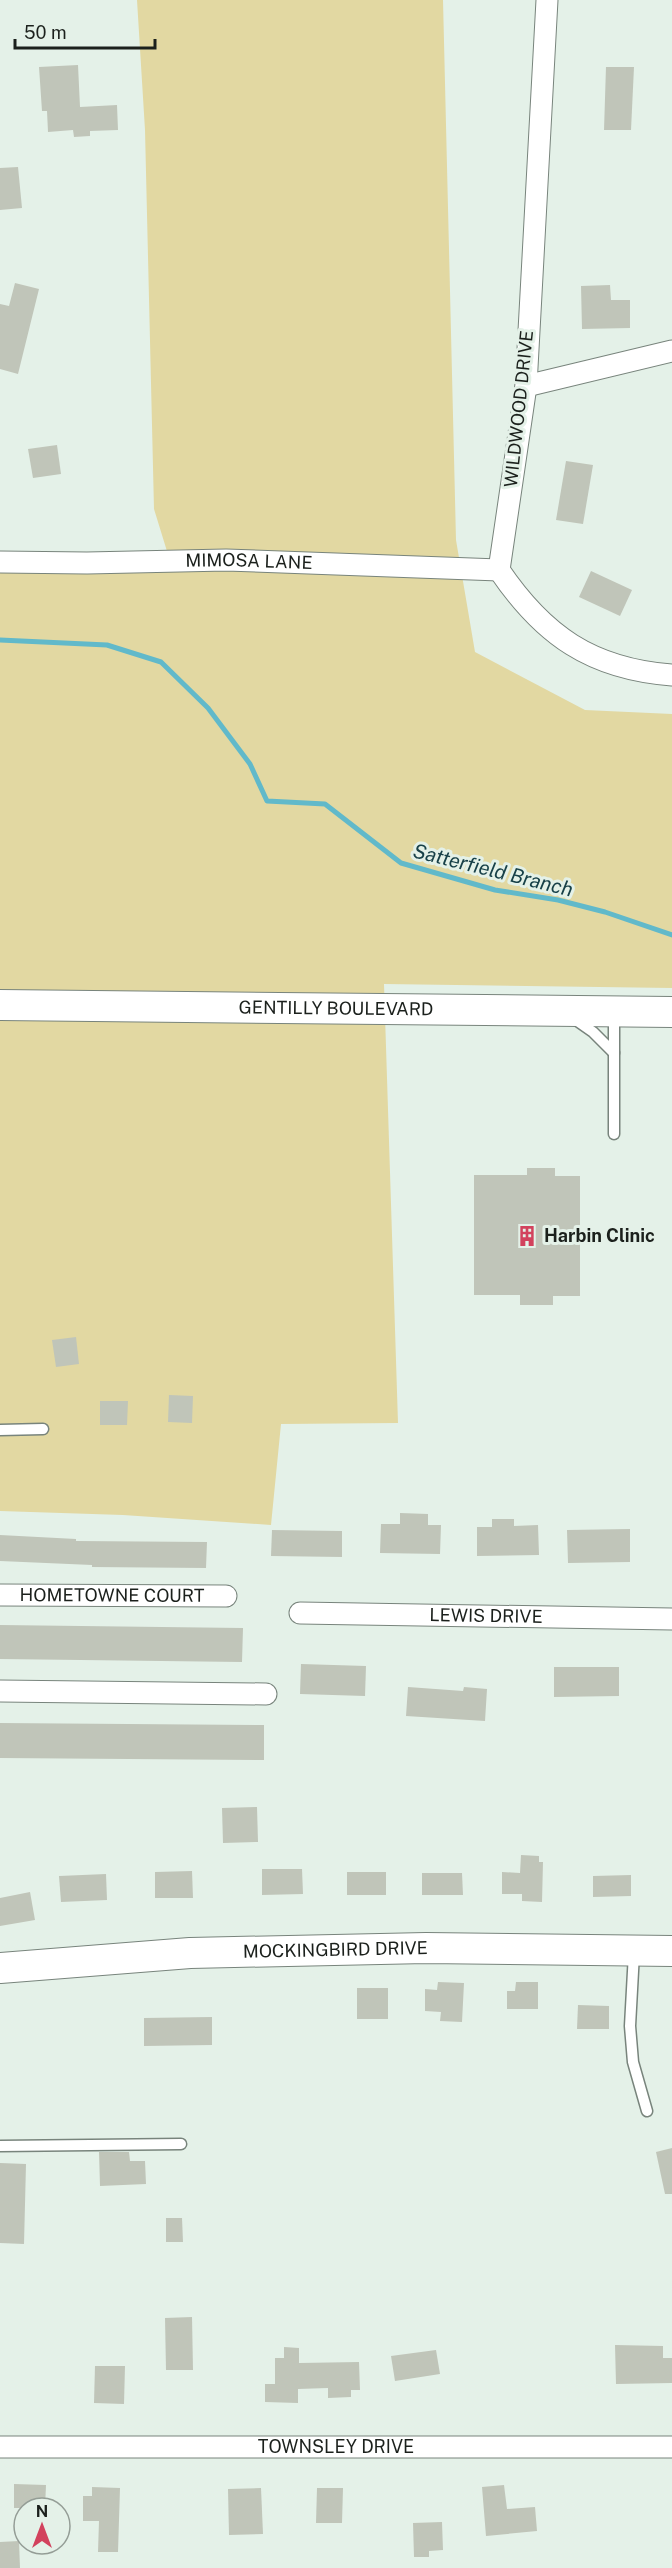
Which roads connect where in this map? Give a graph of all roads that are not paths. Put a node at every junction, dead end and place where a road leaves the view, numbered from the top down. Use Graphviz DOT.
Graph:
graph roads {
  1 [pos="547,0"];
  2 [pos="672,351"];
  3 [pos="526,386"];
  4 [pos="0,562"];
  5 [pos="499,570"];
  6 [pos="672,675"];
  7 [pos="0,1005"];
  8 [pos="557,1010"];
  9 [pos="614,1011"];
  10 [pos="672,1012"];
  11 [pos="614,1053"];
  12 [pos="614,1134"];
  13 [pos="42,1429"];
  14 [pos="0,1430"];
  15 [pos="0,1595"];
  16 [pos="226,1596"];
  17 [pos="300,1613"];
  18 [pos="672,1619"];
  19 [pos="0,1691"];
  20 [pos="266,1694"];
  21 [pos="634,1950"];
  22 [pos="672,1951"];
  23 [pos="0,1968"];
  24 [pos="647,2111"];
  25 [pos="181,2144"];
  26 [pos="0,2146"];
  27 [pos="0,2447"];
  28 [pos="672,2447"];
  1 -- 3 [label="street, WILDWOOD DRIVE"];
  2 -- 3 [label="street"];
  3 -- 5 [label="street, WILDWOOD DRIVE"];
  4 -- 5 [label="street, MIMOSA LANE"];
  5 -- 6 [label="street"];
  7 -- 8 [label="street, GENTILLY BOULEVARD"];
  8 -- 9 [label="street, GENTILLY BOULEVARD"];
  8 -- 11 [label="lane"];
  9 -- 10 [label="street, GENTILLY BOULEVARD"];
  9 -- 11 [label="lane"];
  11 -- 12 [label="lane"];
  13 -- 14 [label="lane"];
  15 -- 16 [label="street, HOMETOWNE COURT"];
  17 -- 18 [label="street, LEWIS DRIVE"];
  19 -- 20 [label="street"];
  21 -- 22 [label="street, MOCKINGBIRD DRIVE"];
  21 -- 23 [label="street, MOCKINGBIRD DRIVE"];
  21 -- 24 [label="lane"];
  25 -- 26 [label="lane"];
  27 -- 28 [label="street, TOWNSLEY DRIVE"];
}
